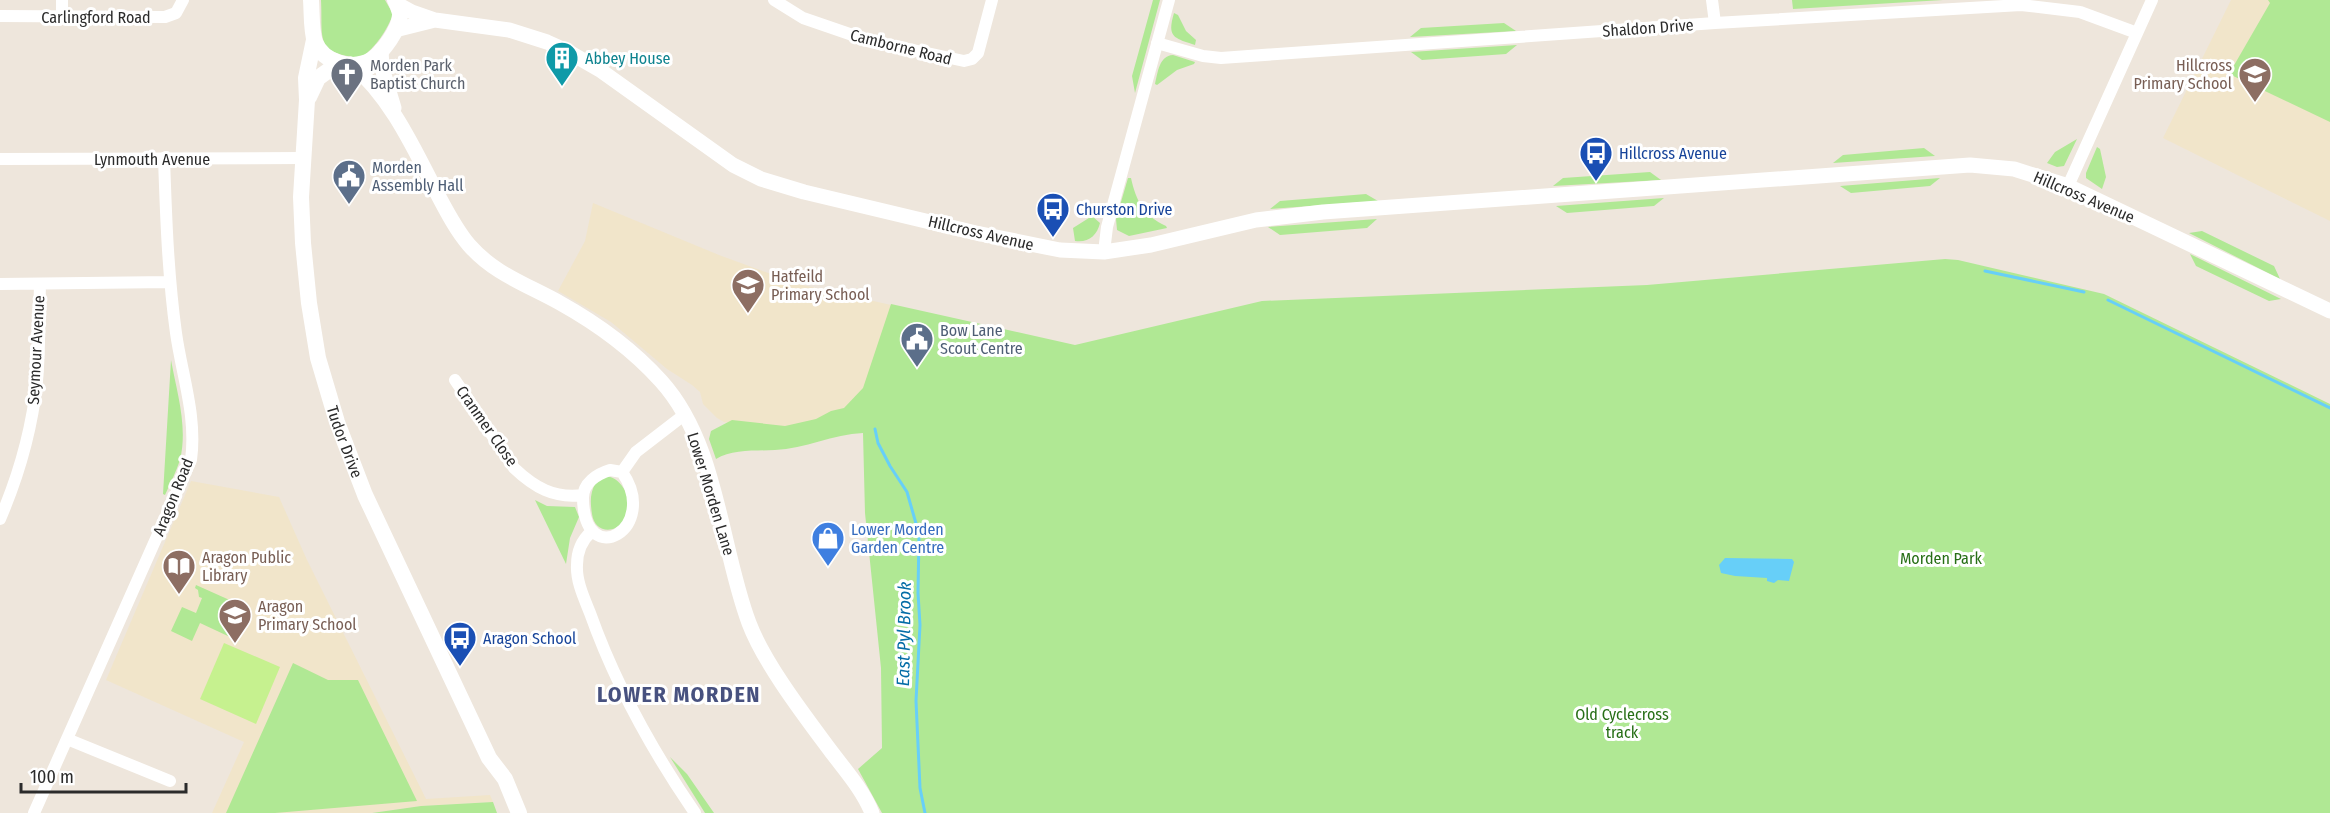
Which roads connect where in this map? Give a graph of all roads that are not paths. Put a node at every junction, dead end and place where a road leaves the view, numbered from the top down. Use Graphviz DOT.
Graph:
graph roads {
  1 [pos="62,0"];
  2 [pos="183,0"];
  3 [pos="311,0"];
  4 [pos="774,0"];
  5 [pos="992,0"];
  6 [pos="1169,0"];
  7 [pos="1712,0"];
  8 [pos="2152,0"];
  9 [pos="396,2"];
  10 [pos="1958,4"];
  11 [pos="793,6"];
  12 [pos="0,16"];
  13 [pos="62,16"];
  14 [pos="435,20"];
  15 [pos="1715,23"];
  16 [pos="395,30"];
  17 [pos="2137,33"];
  18 [pos="314,40"];
  19 [pos="1157,43"];
  20 [pos="381,50"];
  21 [pos="345,64"];
  22 [pos="307,100"];
  23 [pos="398,119"];
  24 [pos="164,158"];
  25 [pos="303,158"];
  26 [pos="0,159"];
  27 [pos="2068,186"];
  28 [pos="1104,252"];
  29 [pos="170,282"];
  30 [pos="0,284"];
  31 [pos="40,284"];
  32 [pos="2330,311"];
  33 [pos="455,380"];
  34 [pos="684,416"];
  35 [pos="622,472"];
  36 [pos="583,495"];
  37 [pos="0,519"];
  38 [pos="591,532"];
  39 [pos="68,739"];
  40 [pos="489,758"];
  41 [pos="170,781"];
  42 [pos="34,813"];
  43 [pos="508,813"];
  44 [pos="519,813"];
  45 [pos="695,813"];
  46 [pos="872,813"];
  1 -- 13 [label="street"];
  2 -- 13 [label="street, Carlingford Road"];
  3 -- 18 [label="main road, Tudor Drive"];
  4 -- 11 [label="street, Camborne Road"];
  5 -- 11 [label="street, Camborne Road"];
  6 -- 19 [label="street"];
  7 -- 15 [label="street"];
  8 -- 17 [label="street"];
  9 -- 14 [label="street, Hillcross Avenue"];
  9 -- 16 [label="main road"];
  10 -- 15 [label="street, Shaldon Drive"];
  10 -- 17 [label="street, Shaldon Drive"];
  12 -- 13 [label="street, Carlingford Road"];
  14 -- 16 [label="street, Hillcross Avenue"];
  14 -- 28 [label="street, Hillcross Avenue"];
  15 -- 19 [label="street, Shaldon Drive"];
  16 -- 20 [label="main road"];
  17 -- 27 [label="street"];
  18 -- 21 [label="main road"];
  18 -- 22 [label="main road, Tudor Drive"];
  19 -- 28 [label="street"];
  20 -- 21 [label="main road, Tudor Drive"];
  20 -- 23 [label="street, Lower Morden Lane"];
  21 -- 22 [label="main road, Tudor Drive"];
  21 -- 23 [label="street, Lower Morden Lane"];
  22 -- 25 [label="main road, Tudor Drive"];
  23 -- 34 [label="street, Lower Morden Lane"];
  24 -- 25 [label="street, Lynmouth Avenue"];
  24 -- 26 [label="street, Lynmouth Avenue"];
  24 -- 29 [label="street, Aragon Road"];
  25 -- 40 [label="main road, Tudor Drive"];
  27 -- 28 [label="street, Hillcross Avenue"];
  27 -- 32 [label="street, Hillcross Avenue"];
  29 -- 31 [label="street"];
  29 -- 39 [label="street, Aragon Road"];
  30 -- 31 [label="street"];
  31 -- 37 [label="street, Seymour Avenue"];
  33 -- 36 [label="street, Cranmer Close"];
  34 -- 35 [label="street"];
  34 -- 46 [label="street, Lower Morden Lane"];
  35 -- 36 [label="street"];
  35 -- 38 [label="street"];
  36 -- 38 [label="street"];
  38 -- 45 [label="street"];
  39 -- 41 [label="street"];
  39 -- 42 [label="street, Aragon Road"];
  40 -- 43 [label="main road, Tudor Drive"];
  40 -- 44 [label="main road, Tudor Drive"];
}
